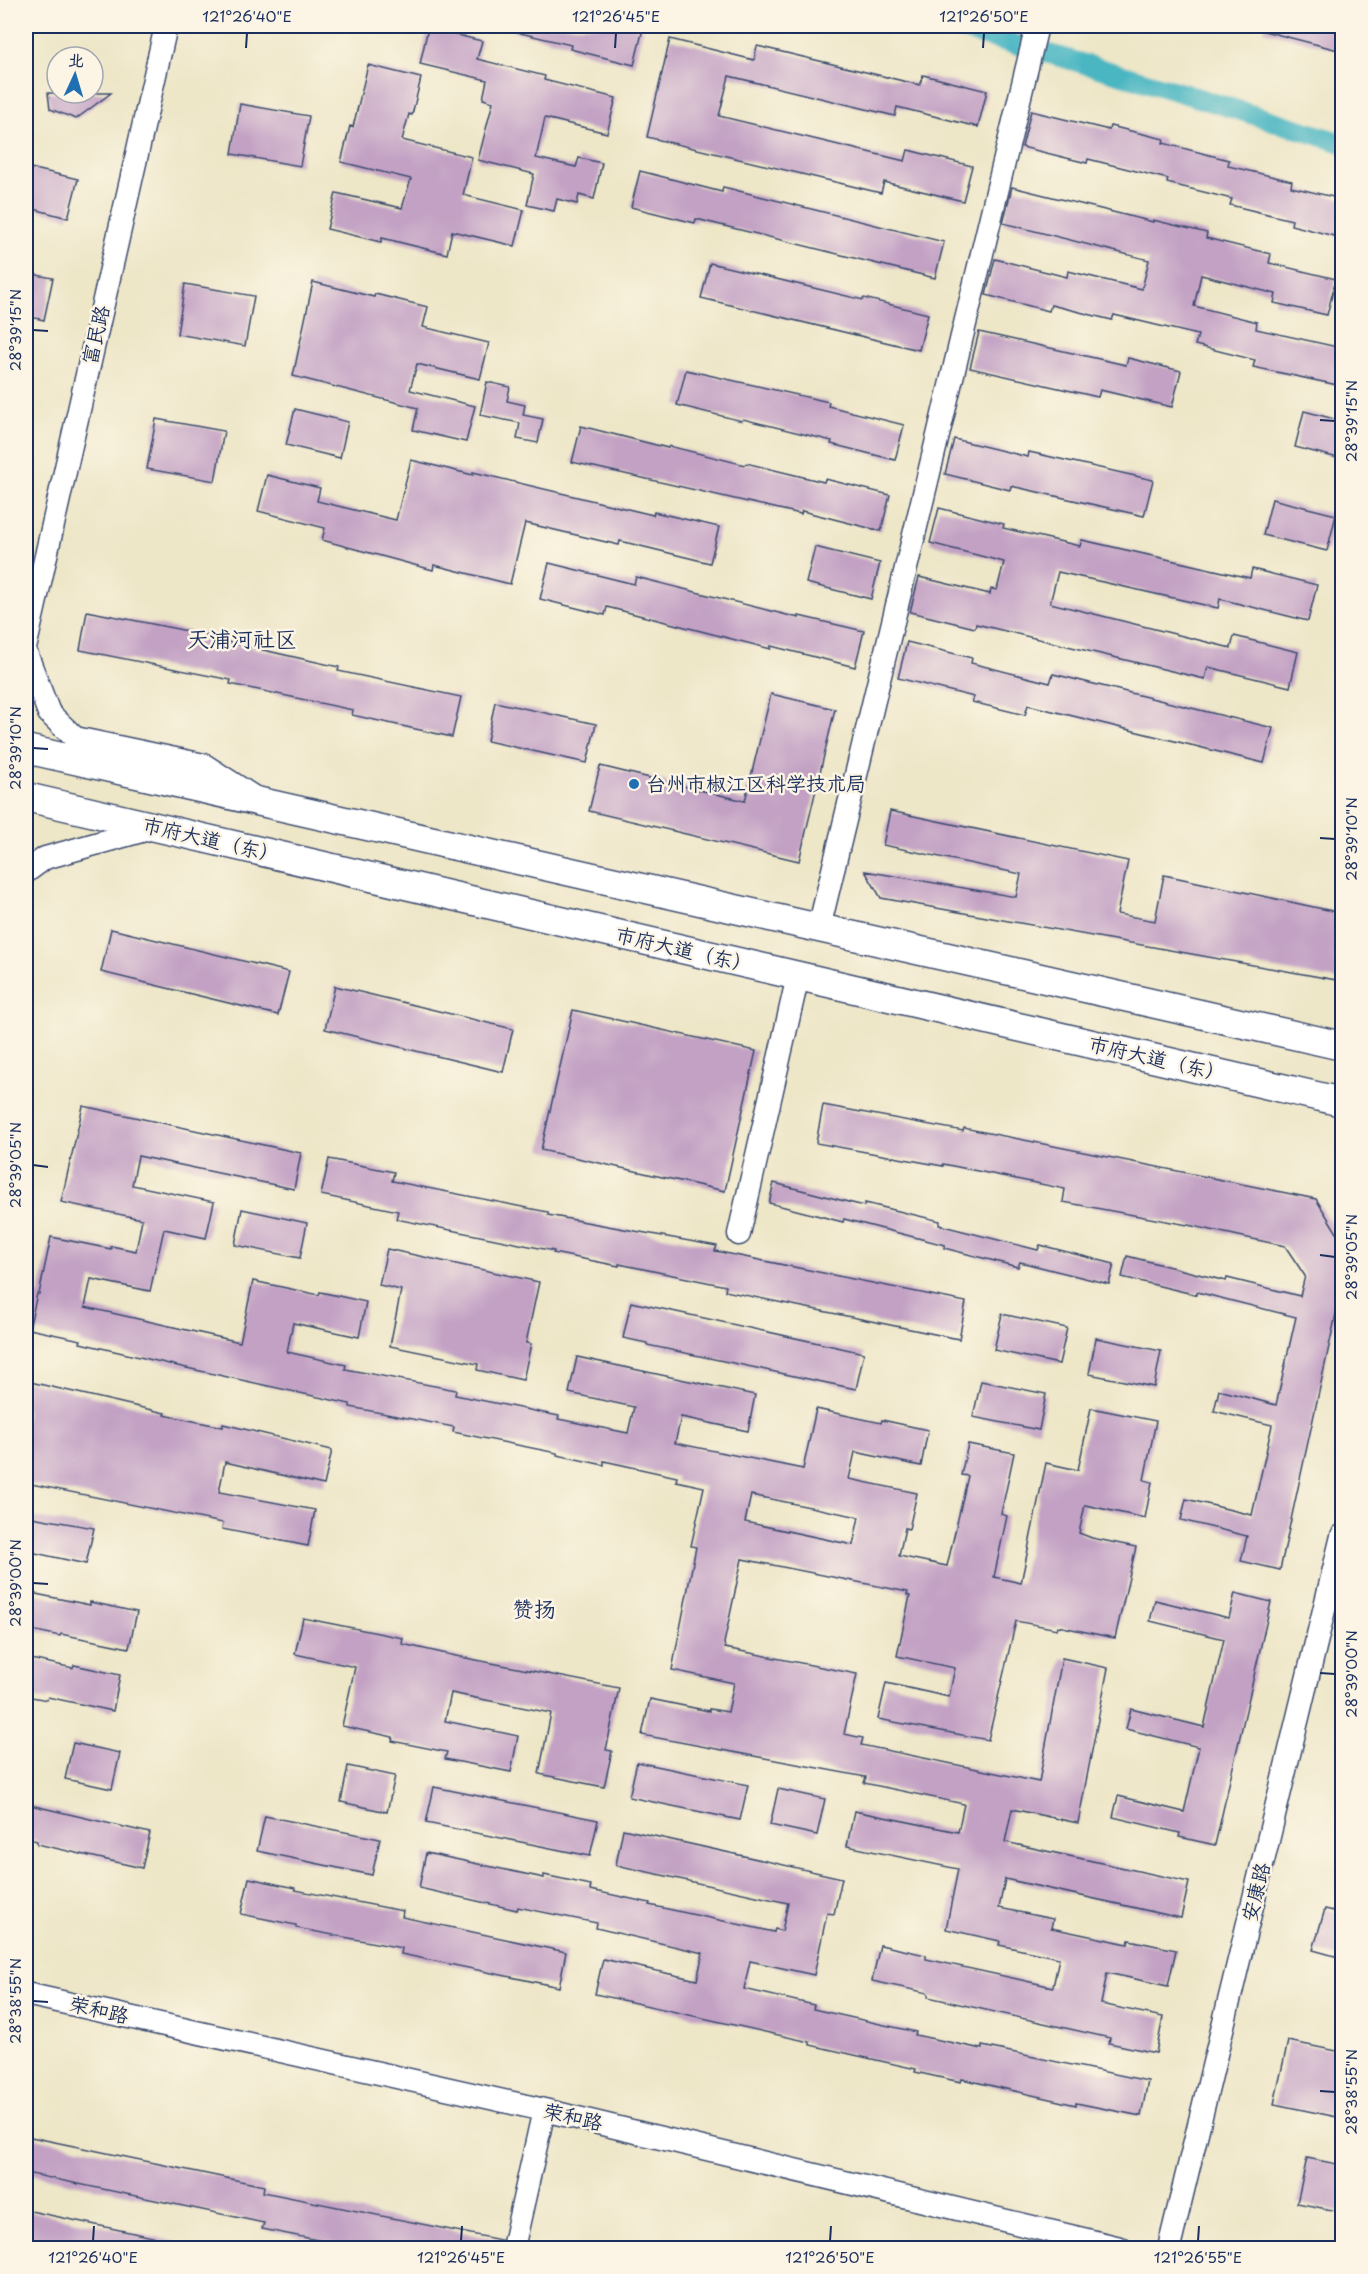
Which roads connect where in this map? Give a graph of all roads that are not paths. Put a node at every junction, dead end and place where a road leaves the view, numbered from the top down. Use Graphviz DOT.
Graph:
graph roads {
  1 [pos="166,26"];
  2 [pos="1037,26"];
  3 [pos="33,575"];
  4 [pos="26,644"];
  5 [pos="26,653"];
  6 [pos="26,749"];
  7 [pos="26,797"];
  8 [pos="261,802"];
  9 [pos="156,827"];
  10 [pos="26,872"];
  11 [pos="819,928"];
  12 [pos="798,976"];
  13 [pos="1342,1046"];
  14 [pos="1342,1102"];
  15 [pos="739,1234"];
  16 [pos="1342,1536"];
  17 [pos="26,1994"];
  18 [pos="544,2110"];
  19 [pos="513,2248"];
  20 [pos="1120,2248"];
  21 [pos="1169,2248"];
  1 -- 3 [label="street, 富民路"];
  2 -- 11 [label="street"];
  3 -- 4 [label="street, 富民路"];
  5 -- 8 [label="street"];
  6 -- 8 [label="main road"];
  7 -- 9 [label="main road, 市府大道（东）"];
  8 -- 11 [label="main road"];
  9 -- 10 [label="street"];
  9 -- 12 [label="main road, 市府大道（东）"];
  11 -- 13 [label="main road"];
  12 -- 14 [label="main road, 市府大道（东）"];
  12 -- 15 [label="street"];
  16 -- 21 [label="street, 安康路"];
  17 -- 18 [label="street, 荣和路"];
  18 -- 19 [label="street"];
  18 -- 20 [label="street, 荣和路"];
}
